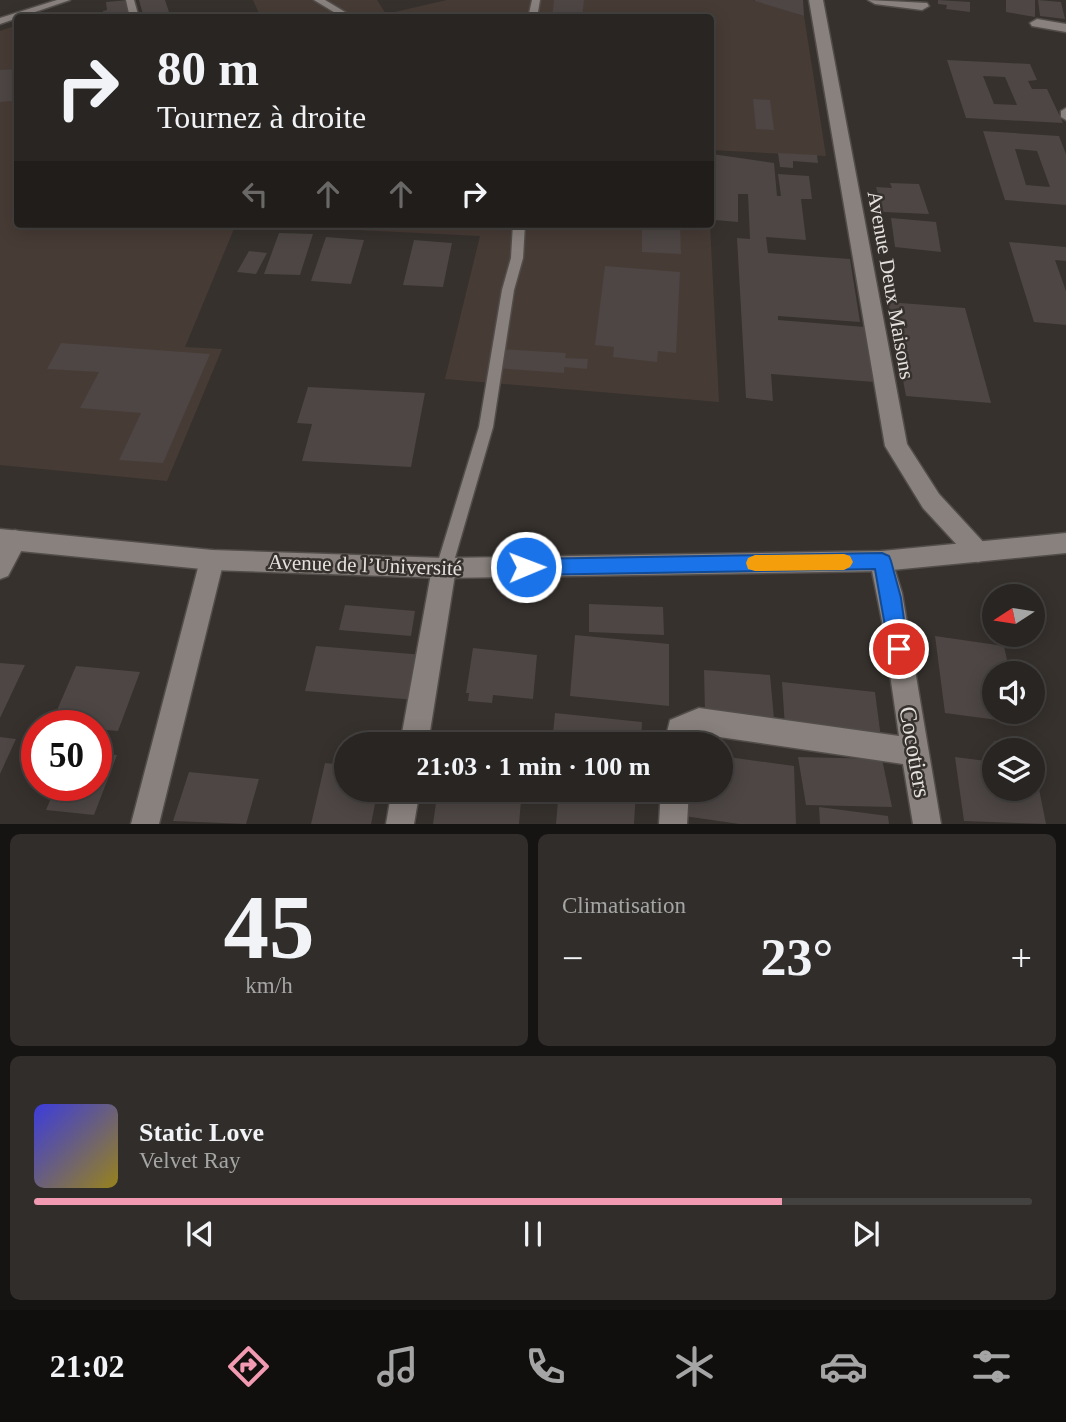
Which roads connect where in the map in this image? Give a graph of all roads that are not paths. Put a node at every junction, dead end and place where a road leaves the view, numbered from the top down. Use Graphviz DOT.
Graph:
graph roads {
  1 [pos="66,0"];
  2 [pos="318,0"];
  3 [pos="816,0"];
  4 [pos="875,0"];
  5 [pos="922,6"];
  6 [pos="22,14"];
  7 [pos="343,14"];
  8 [pos="1037,23"];
  9 [pos="1066,27"];
  10 [pos="1066,111"];
  11 [pos="1066,117"];
  12 [pos="519,228"];
  13 [pos="8,539"];
  14 [pos="1066,543"];
  15 [pos="978,552"];
  16 [pos="212,560"];
  17 [pos="882,561"];
  18 [pos="444,568"];
  19 [pos="0,569"];
  20 [pos="416,732"];
  21 [pos="680,732"];
  22 [pos="914,752"];
  23 [pos="404,802"];
  24 [pos="674,802"];
  25 [pos="145,824"];
  26 [pos="400,824"];
  27 [pos="673,824"];
  28 [pos="928,824"];
  1 -- 6 [label="lane"];
  2 -- 7 [label="lane"];
  3 -- 15 [label="street, Avenue Deux Maisons"];
  4 -- 5 [label="street"];
  8 -- 9 [label="street"];
  10 -- 11 [label="lane"];
  12 -- 18 [label="lane"];
  13 -- 16 [label="street, Avenue de l’Université"];
  13 -- 19 [label="street"];
  14 -- 15 [label="street, Avenue de l’Université"];
  15 -- 17 [label="street, Avenue de l’Université"];
  16 -- 18 [label="street, Avenue de l’Université"];
  16 -- 25 [label="street"];
  17 -- 18 [label="street, Avenue de l’Université"];
  17 -- 22 [label="street, Cocotiers"];
  18 -- 20 [label="street"];
  21 -- 22 [label="street"];
  22 -- 28 [label="street, Cocotiers"];
  23 -- 26 [label="street"];
  24 -- 27 [label="street"];
}
